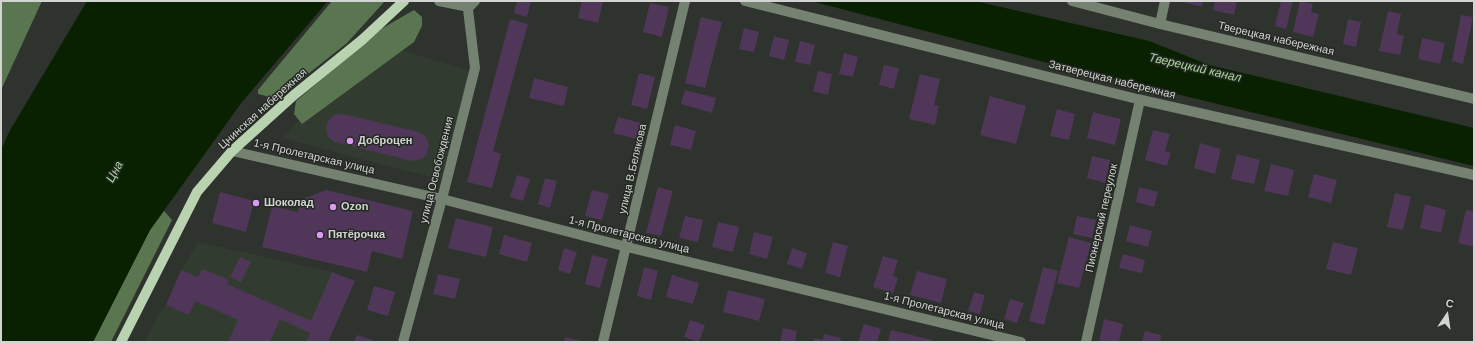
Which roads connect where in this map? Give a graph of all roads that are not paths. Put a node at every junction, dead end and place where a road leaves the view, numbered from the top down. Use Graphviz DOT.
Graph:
graph roads {
  1 [pos="439,1"];
  2 [pos="685,1"];
  3 [pos="745,1"];
  4 [pos="1072,1"];
  5 [pos="1165,1"];
  6 [pos="406,2"];
  7 [pos="470,3"];
  8 [pos="1160,24"];
  9 [pos="1474,99"];
  10 [pos="1140,100"];
  11 [pos="232,151"];
  12 [pos="1474,175"];
  13 [pos="442,199"];
  14 [pos="628,247"];
  15 [pos="121,342"];
  16 [pos="403,342"];
  17 [pos="604,342"];
  18 [pos="1021,342"];
  19 [pos="1086,342"];
  1 -- 7 [label="street"];
  2 -- 14 [label="street, улица В.Белякова"];
  3 -- 10 [label="street, Затверецкая набережная"];
  4 -- 8 [label="street, Тверецкая набережная"];
  5 -- 8 [label="street"];
  6 -- 11 [label="main road, Цнинская набережная"];
  7 -- 13 [label="street, улица Освобождения"];
  8 -- 9 [label="street, Тверецкая набережная"];
  10 -- 12 [label="street, Затверецкая набережная"];
  10 -- 19 [label="street, Пионерский переулок"];
  11 -- 13 [label="street, 1-я Пролетарская улица"];
  11 -- 15 [label="main road, Цнинская набережная"];
  13 -- 14 [label="street, 1-я Пролетарская улица"];
  13 -- 16 [label="street, улица Освобождения"];
  14 -- 17 [label="street, улица В.Белякова"];
  14 -- 18 [label="street, 1-я Пролетарская улица"];
}
